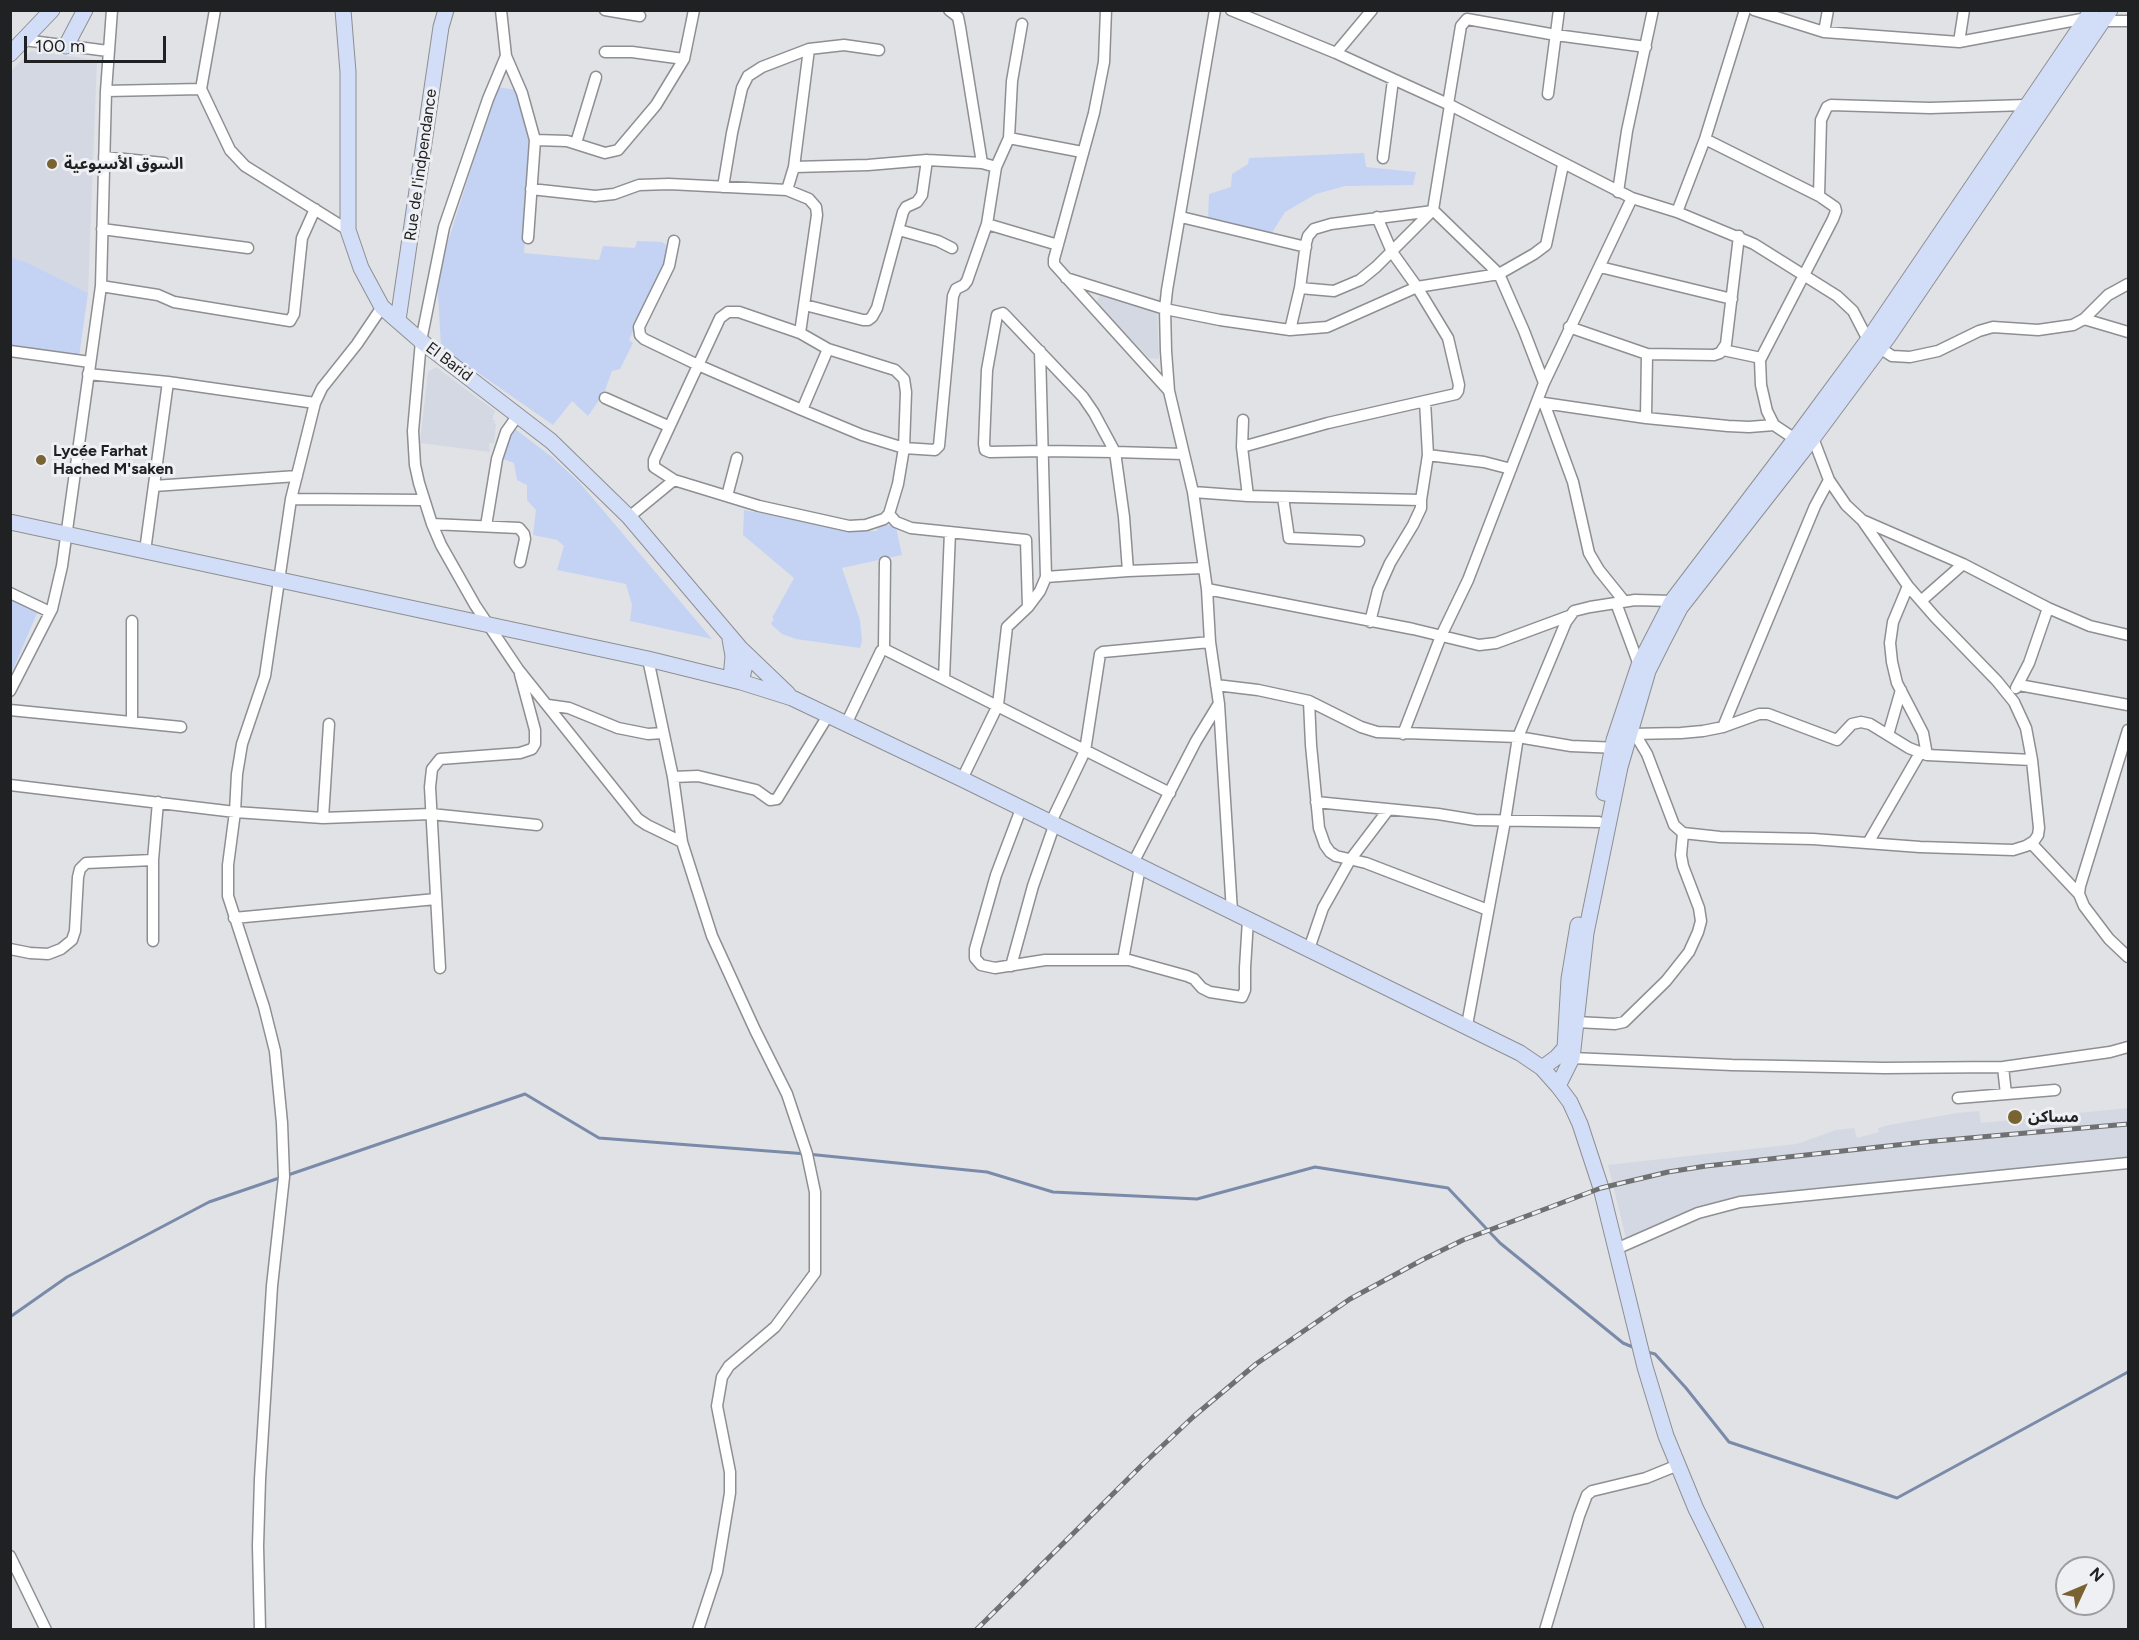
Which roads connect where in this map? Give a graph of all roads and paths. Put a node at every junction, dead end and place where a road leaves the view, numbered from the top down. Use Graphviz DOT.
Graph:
graph roads {
  1 [pos="61,10"];
  2 [pos="85,10"];
  3 [pos="112,10"];
  4 [pos="215,10"];
  5 [pos="343,10"];
  6 [pos="446,10"];
  7 [pos="501,10"];
  8 [pos="605,10"];
  9 [pos="694,10"];
  10 [pos="949,10"];
  11 [pos="1106,10"];
  12 [pos="1215,10"];
  13 [pos="1231,10"];
  14 [pos="1372,10"];
  15 [pos="1559,10"];
  16 [pos="1653,10"];
  17 [pos="1745,10"];
  18 [pos="1754,10"];
  19 [pos="1828,10"];
  20 [pos="1964,10"];
  21 [pos="49,14"];
  22 [pos="2098,15"];
  23 [pos="640,16"];
  24 [pos="2128,21"];
  25 [pos="1022,24"];
  26 [pos="1824,32"];
  27 [pos="1556,35"];
  28 [pos="24,40"];
  29 [pos="1959,42"];
  30 [pos="66,46"];
  31 [pos="1646,47"];
  32 [pos="809,49"];
  33 [pos="879,50"];
  34 [pos="108,51"];
  35 [pos="605,51"];
  36 [pos="1336,53"];
  37 [pos="10,54"];
  38 [pos="506,56"];
  39 [pos="684,60"];
  40 [pos="596,77"];
  41 [pos="1393,80"];
  42 [pos="201,89"];
  43 [pos="106,91"];
  44 [pos="1548,94"];
  45 [pos="1449,104"];
  46 [pos="2027,105"];
  47 [pos="2041,114"];
  48 [pos="1009,138"];
  49 [pos="1705,139"];
  50 [pos="535,140"];
  51 [pos="576,143"];
  52 [pos="1082,152"];
  53 [pos="104,157"];
  54 [pos="1383,158"];
  55 [pos="927,160"];
  56 [pos="164,163"];
  57 [pos="982,164"];
  58 [pos="1563,165"];
  59 [pos="794,167"];
  60 [pos="996,167"];
  61 [pos="723,187"];
  62 [pos="531,189"];
  63 [pos="788,190"];
  64 [pos="1618,192"];
  65 [pos="1819,196"];
  66 [pos="1632,198"];
  67 [pos="315,209"];
  68 [pos="1433,210"];
  69 [pos="1677,212"];
  70 [pos="1181,217"];
  71 [pos="1377,217"];
  72 [pos="987,224"];
  73 [pos="102,229"];
  74 [pos="348,230"];
  75 [pos="899,230"];
  76 [pos="1739,236"];
  77 [pos="528,238"];
  78 [pos="674,241"];
  79 [pos="1058,245"];
  80 [pos="1306,247"];
  81 [pos="248,248"];
  82 [pos="952,248"];
  83 [pos="1392,252"];
  84 [pos="1600,267"];
  85 [pos="1499,274"];
  86 [pos="1806,276"];
  87 [pos="1066,278"];
  88 [pos="2128,284"];
  89 [pos="101,286"];
  90 [pos="1417,287"];
  91 [pos="1300,288"];
  92 [pos="2115,291"];
  93 [pos="2128,295"];
  94 [pos="1732,299"];
  95 [pos="805,305"];
  96 [pos="382,307"];
  97 [pos="1165,309"];
  98 [pos="2084,319"];
  99 [pos="398,320"];
  100 [pos="1569,327"];
  101 [pos="1290,330"];
  102 [pos="2128,332"];
  103 [pos="800,333"];
  104 [pos="420,340"];
  105 [pos="1874,344"];
  106 [pos="828,349"];
  107 [pos="1723,350"];
  108 [pos="10,351"];
  109 [pos="1040,351"];
  110 [pos="1647,354"];
  111 [pos="1761,358"];
  112 [pos="90,362"];
  113 [pos="698,365"];
  114 [pos="88,374"];
  115 [pos="168,382"];
  116 [pos="1544,383"];
  117 [pos="1169,391"];
  118 [pos="605,399"];
  119 [pos="1425,401"];
  120 [pos="315,403"];
  121 [pos="1541,403"];
  122 [pos="802,410"];
  123 [pos="518,416"];
  124 [pos="1646,418"];
  125 [pos="1243,420"];
  126 [pos="1774,425"];
  127 [pos="668,426"];
  128 [pos="1813,438"];
  129 [pos="1795,439"];
  130 [pos="1242,447"];
  131 [pos="904,448"];
  132 [pos="1044,450"];
  133 [pos="1115,452"];
  134 [pos="1183,454"];
  135 [pos="1428,455"];
  136 [pos="737,458"];
  137 [pos="1511,469"];
  138 [pos="297,476"];
  139 [pos="674,480"];
  140 [pos="1829,480"];
  141 [pos="154,486"];
  142 [pos="1193,492"];
  143 [pos="727,496"];
  144 [pos="1248,496"];
  145 [pos="1283,497"];
  146 [pos="291,499"];
  147 [pos="423,500"];
  148 [pos="1420,500"];
  149 [pos="889,514"];
  150 [pos="629,517"];
  151 [pos="1862,519"];
  152 [pos="10,522"];
  153 [pos="432,524"];
  154 [pos="486,526"];
  155 [pos="950,532"];
  156 [pos="67,534"];
  157 [pos="1026,540"];
  158 [pos="1046,540"];
  159 [pos="1359,541"];
  160 [pos="145,551"];
  161 [pos="520,562"];
  162 [pos="885,562"];
  163 [pos="1963,564"];
  164 [pos="1204,568"];
  165 [pos="1128,571"];
  166 [pos="1046,577"];
  167 [pos="280,581"];
  168 [pos="1908,586"];
  169 [pos="1207,589"];
  170 [pos="10,594"];
  171 [pos="1672,601"];
  172 [pos="1921,601"];
  173 [pos="1620,602"];
  174 [pos="1028,607"];
  175 [pos="2048,608"];
  176 [pos="50,612"];
  177 [pos="1569,616"];
  178 [pos="132,621"];
  179 [pos="1370,622"];
  180 [pos="488,625"];
  181 [pos="728,633"];
  182 [pos="2128,635"];
  183 [pos="1441,636"];
  184 [pos="1210,642"];
  185 [pos="741,649"];
  186 [pos="884,649"];
  187 [pos="648,659"];
  188 [pos="1639,665"];
  189 [pos="518,669"];
  190 [pos="944,679"];
  191 [pos="736,680"];
  192 [pos="1216,685"];
  193 [pos="2019,685"];
  194 [pos="1901,690"];
  195 [pos="10,691"];
  196 [pos="2010,697"];
  197 [pos="792,698"];
  198 [pos="1309,701"];
  199 [pos="1219,704"];
  200 [pos="548,705"];
  201 [pos="998,705"];
  202 [pos="2128,705"];
  203 [pos="10,711"];
  204 [pos="829,714"];
  205 [pos="132,722"];
  206 [pos="328,724"];
  207 [pos="846,724"];
  208 [pos="181,727"];
  209 [pos="1723,727"];
  210 [pos="2128,729"];
  211 [pos="663,733"];
  212 [pos="1403,734"];
  213 [pos="1888,735"];
  214 [pos="1518,737"];
  215 [pos="1623,740"];
  216 [pos="1085,751"];
  217 [pos="1924,754"];
  218 [pos="2032,760"];
  219 [pos="673,777"];
  220 [pos="962,779"];
  221 [pos="10,785"];
  222 [pos="1170,793"];
  223 [pos="158,802"];
  224 [pos="1316,802"];
  225 [pos="1021,809"];
  226 [pos="1388,810"];
  227 [pos="235,812"];
  228 [pos="431,814"];
  229 [pos="323,818"];
  230 [pos="1505,821"];
  231 [pos="1599,822"];
  232 [pos="537,825"];
  233 [pos="1052,825"];
  234 [pos="1683,833"];
  235 [pos="682,842"];
  236 [pos="1868,843"];
  237 [pos="2031,843"];
  238 [pos="153,860"];
  239 [pos="1350,860"];
  240 [pos="1137,865"];
  241 [pos="2079,894"];
  242 [pos="436,900"];
  243 [pos="1488,910"];
  244 [pos="1232,912"];
  245 [pos="234,918"];
  246 [pos="1248,920"];
  247 [pos="153,941"];
  248 [pos="10,949"];
  249 [pos="1309,949"];
  250 [pos="2128,957"];
  251 [pos="1123,960"];
  252 [pos="1011,966"];
  253 [pos="440,968"];
  254 [pos="1576,1022"];
  255 [pos="1467,1025"];
  256 [pos="2128,1047"];
  257 [pos="1572,1058"];
  258 [pos="2003,1067"];
  259 [pos="1542,1068"];
  260 [pos="1558,1086"];
  261 [pos="2055,1090"];
  262 [pos="2006,1094"];
  263 [pos="1958,1098"];
  264 [pos="2128,1163"];
  265 [pos="1616,1249"];
  266 [pos="1678,1465"];
  267 [pos="10,1556"];
  268 [pos="46,1629"];
  269 [pos="260,1629"];
  270 [pos="698,1629"];
  271 [pos="1545,1629"];
  272 [pos="1756,1629"];
  1 -- 21 [label="street"];
  2 -- 30 [label="street"];
  3 -- 34 [label="street"];
  4 -- 42 [label="street"];
  5 -- 74 [label="street, El Barid"];
  6 -- 99 [label="street, Rue de l'indpendance"];
  7 -- 38 [label="street"];
  8 -- 23 [label="street"];
  9 -- 39 [label="street"];
  10 -- 57 [label="street"];
  11 -- 52 [label="street"];
  12 -- 70 [label="street"];
  13 -- 36 [label="street"];
  14 -- 36 [label="street"];
  15 -- 27 [label="street"];
  16 -- 31 [label="street"];
  17 -- 49 [label="street"];
  18 -- 26 [label="street"];
  19 -- 26 [label="street"];
  20 -- 29 [label="street"];
  21 -- 28 [label="street"];
  22 -- 24 [label="street"];
  22 -- 29 [label="street"];
  22 -- 46 [label="street"];
  22 -- 47 [label="street"];
  25 -- 48 [label="street"];
  26 -- 29 [label="street"];
  27 -- 31 [label="street"];
  27 -- 44 [label="street"];
  27 -- 45 [label="street"];
  28 -- 30 [label="street"];
  28 -- 37 [label="street"];
  30 -- 34 [label="street"];
  31 -- 64 [label="street"];
  32 -- 33 [label="street"];
  32 -- 59 [label="street"];
  32 -- 61 [label="street"];
  34 -- 43 [label="street"];
  35 -- 39 [label="street"];
  36 -- 41 [label="street"];
  38 -- 50 [label="street"];
  38 -- 104 [label="street"];
  39 -- 51 [label="street"];
  40 -- 51 [label="street"];
  41 -- 45 [label="street"];
  41 -- 54 [label="street"];
  42 -- 43 [label="street"];
  42 -- 67 [label="street"];
  43 -- 53 [label="street"];
  45 -- 58 [label="street"];
  45 -- 68 [label="street"];
  46 -- 47 [label="street"];
  46 -- 65 [label="street"];
  46 -- 105 [label="street"];
  47 -- 105 [label="street"];
  48 -- 52 [label="street"];
  48 -- 60 [label="street"];
  49 -- 65 [label="street"];
  49 -- 69 [label="street"];
  50 -- 51 [label="street"];
  50 -- 62 [label="street"];
  52 -- 79 [label="street"];
  53 -- 56 [label="street"];
  53 -- 73 [label="street"];
  55 -- 57 [label="street"];
  55 -- 59 [label="street"];
  55 -- 75 [label="street"];
  57 -- 60 [label="street"];
  58 -- 64 [label="street"];
  58 -- 85 [label="street"];
  59 -- 63 [label="street"];
  60 -- 72 [label="street"];
  61 -- 62 [label="street"];
  61 -- 63 [label="street"];
  62 -- 77 [label="street"];
  63 -- 95 [label="street"];
  64 -- 66 [label="street"];
  65 -- 86 [label="street"];
  66 -- 69 [label="street"];
  66 -- 84 [label="street"];
  67 -- 74 [label="street"];
  67 -- 89 [label="street"];
  68 -- 71 [label="street"];
  68 -- 83 [label="street"];
  68 -- 85 [label="street"];
  69 -- 76 [label="street"];
  70 -- 80 [label="street"];
  70 -- 97 [label="street"];
  71 -- 80 [label="street"];
  71 -- 83 [label="street"];
  72 -- 79 [label="street"];
  72 -- 131 [label="street"];
  73 -- 81 [label="street"];
  73 -- 89 [label="street"];
  74 -- 96 [label="street, El Barid"];
  75 -- 82 [label="street"];
  75 -- 95 [label="street"];
  76 -- 86 [label="street"];
  76 -- 94 [label="street"];
  78 -- 113 [label="street"];
  79 -- 87 [label="street"];
  80 -- 91 [label="street"];
  83 -- 90 [label="street"];
  83 -- 91 [label="street"];
  84 -- 94 [label="street"];
  84 -- 100 [label="street"];
  85 -- 90 [label="street"];
  85 -- 116 [label="street"];
  86 -- 105 [label="street"];
  86 -- 111 [label="street"];
  87 -- 97 [label="street"];
  87 -- 117 [label="street"];
  88 -- 92 [label="street"];
  89 -- 112 [label="street"];
  90 -- 101 [label="street"];
  90 -- 119 [label="street"];
  91 -- 101 [label="street"];
  92 -- 93 [label="street"];
  92 -- 98 [label="street"];
  94 -- 107 [label="street"];
  95 -- 103 [label="street"];
  96 -- 99 [label="street, El Barid"];
  96 -- 120 [label="street"];
  97 -- 101 [label="street"];
  97 -- 117 [label="street"];
  98 -- 102 [label="street"];
  98 -- 105 [label="street"];
  99 -- 104 [label="street, El Barid"];
  100 -- 110 [label="street"];
  100 -- 116 [label="street"];
  103 -- 106 [label="street"];
  103 -- 113 [label="street"];
  104 -- 123 [label="street, El Barid"];
  104 -- 147 [label="street"];
  105 -- 128 [label="street"];
  105 -- 129 [label="street"];
  106 -- 122 [label="street"];
  106 -- 131 [label="street"];
  107 -- 110 [label="street"];
  107 -- 111 [label="street"];
  108 -- 112 [label="street"];
  109 -- 132 [label="street"];
  109 -- 132 [label="street"];
  109 -- 133 [label="street"];
  110 -- 124 [label="street"];
  111 -- 126 [label="street"];
  112 -- 114 [label="street"];
  113 -- 122 [label="street"];
  113 -- 127 [label="street"];
  114 -- 115 [label="street"];
  114 -- 156 [label="street"];
  115 -- 120 [label="street"];
  115 -- 141 [label="street"];
  116 -- 121 [label="street"];
  117 -- 134 [label="street"];
  118 -- 127 [label="street"];
  119 -- 130 [label="street"];
  119 -- 135 [label="street"];
  120 -- 138 [label="street"];
  121 -- 124 [label="street"];
  121 -- 137 [label="street"];
  121 -- 173 [label="street"];
  122 -- 131 [label="street"];
  123 -- 150 [label="street, El Barid"];
  123 -- 154 [label="street"];
  124 -- 126 [label="street"];
  125 -- 130 [label="street"];
  126 -- 129 [label="street"];
  127 -- 139 [label="street"];
  128 -- 140 [label="street"];
  128 -- 215 [label="street"];
  129 -- 171 [label="street"];
  130 -- 144 [label="street"];
  131 -- 149 [label="street"];
  132 -- 133 [label="street"];
  132 -- 158 [label="street"];
  133 -- 134 [label="street"];
  133 -- 165 [label="street"];
  134 -- 142 [label="street"];
  135 -- 137 [label="street"];
  135 -- 148 [label="street"];
  136 -- 143 [label="street"];
  137 -- 183 [label="street"];
  138 -- 141 [label="street"];
  138 -- 146 [label="street"];
  139 -- 143 [label="street"];
  139 -- 150 [label="street"];
  140 -- 151 [label="street"];
  140 -- 209 [label="street"];
  141 -- 160 [label="street"];
  142 -- 144 [label="street"];
  142 -- 164 [label="street"];
  143 -- 149 [label="street"];
  144 -- 145 [label="street"];
  145 -- 148 [label="street"];
  145 -- 159 [label="street"];
  146 -- 147 [label="street"];
  146 -- 167 [label="street"];
  147 -- 153 [label="street"];
  148 -- 179 [label="street"];
  149 -- 155 [label="street"];
  150 -- 181 [label="street, El Barid"];
  151 -- 163 [label="street"];
  151 -- 168 [label="street"];
  152 -- 156 [label="street"];
  153 -- 154 [label="street"];
  153 -- 180 [label="street"];
  154 -- 161 [label="street"];
  155 -- 157 [label="street"];
  155 -- 190 [label="street"];
  156 -- 160 [label="street"];
  156 -- 176 [label="street"];
  157 -- 158 [label="street"];
  157 -- 174 [label="street"];
  158 -- 166 [label="street"];
  160 -- 167 [label="street"];
  162 -- 186 [label="street"];
  163 -- 172 [label="street"];
  163 -- 175 [label="street"];
  164 -- 165 [label="street"];
  164 -- 169 [label="street"];
  165 -- 166 [label="street"];
  166 -- 174 [label="street"];
  167 -- 180 [label="street"];
  167 -- 227 [label="street"];
  168 -- 172 [label="street"];
  168 -- 194 [label="street"];
  169 -- 179 [label="street"];
  169 -- 184 [label="street"];
  170 -- 176 [label="street"];
  171 -- 173 [label="street"];
  171 -- 188 [label="street"];
  172 -- 196 [label="street"];
  173 -- 177 [label="street"];
  173 -- 188 [label="street"];
  174 -- 201 [label="street"];
  175 -- 182 [label="street"];
  175 -- 193 [label="street"];
  176 -- 195 [label="street"];
  177 -- 183 [label="street"];
  177 -- 214 [label="street"];
  178 -- 205 [label="street"];
  179 -- 183 [label="street"];
  180 -- 187 [label="street"];
  180 -- 189 [label="street"];
  181 -- 185 [label="street, El Barid"];
  181 -- 191 [label="street"];
  183 -- 212 [label="street"];
  184 -- 192 [label="street"];
  184 -- 216 [label="street"];
  185 -- 191 [label="street"];
  185 -- 197 [label="street, El Barid"];
  186 -- 190 [label="street"];
  186 -- 207 [label="street"];
  187 -- 191 [label="street"];
  187 -- 211 [label="street"];
  188 -- 215 [label="street"];
  189 -- 200 [label="street"];
  189 -- 228 [label="street"];
  190 -- 201 [label="street"];
  191 -- 197 [label="street"];
  192 -- 198 [label="street"];
  192 -- 199 [label="street"];
  193 -- 196 [label="street"];
  193 -- 202 [label="street"];
  194 -- 213 [label="street"];
  194 -- 217 [label="street"];
  196 -- 218 [label="street"];
  197 -- 204 [label="street"];
  198 -- 212 [label="street"];
  198 -- 224 [label="street"];
  199 -- 222 [label="street"];
  199 -- 244 [label="street"];
  200 -- 211 [label="street"];
  200 -- 235 [label="street"];
  201 -- 216 [label="street"];
  201 -- 220 [label="street"];
  203 -- 205 [label="street"];
  204 -- 207 [label="street"];
  204 -- 219 [label="street"];
  205 -- 208 [label="street"];
  206 -- 229 [label="street"];
  207 -- 220 [label="street"];
  209 -- 213 [label="street"];
  209 -- 215 [label="street"];
  210 -- 241 [label="street"];
  211 -- 219 [label="street"];
  212 -- 214 [label="street"];
  213 -- 217 [label="street"];
  214 -- 215 [label="street"];
  214 -- 230 [label="street"];
  215 -- 231 [label="street"];
  215 -- 234 [label="street"];
  215 -- 254 [label="street"];
  216 -- 222 [label="street"];
  216 -- 233 [label="street"];
  217 -- 218 [label="street"];
  217 -- 236 [label="street"];
  218 -- 237 [label="street"];
  219 -- 235 [label="street"];
  220 -- 225 [label="street"];
  221 -- 223 [label="street"];
  222 -- 240 [label="street"];
  223 -- 227 [label="street"];
  223 -- 238 [label="street"];
  224 -- 226 [label="street"];
  224 -- 239 [label="street"];
  225 -- 233 [label="street"];
  225 -- 252 [label="street"];
  226 -- 230 [label="street"];
  226 -- 239 [label="street"];
  227 -- 229 [label="street"];
  227 -- 245 [label="street"];
  228 -- 229 [label="street"];
  228 -- 232 [label="street"];
  228 -- 242 [label="street"];
  230 -- 231 [label="street"];
  230 -- 243 [label="street"];
  231 -- 259 [label="street"];
  233 -- 240 [label="street"];
  233 -- 252 [label="street"];
  234 -- 236 [label="street"];
  234 -- 254 [label="street"];
  235 -- 270 [label="street"];
  236 -- 237 [label="street"];
  237 -- 241 [label="street"];
  238 -- 247 [label="street"];
  238 -- 248 [label="street"];
  239 -- 243 [label="street"];
  239 -- 249 [label="street"];
  240 -- 244 [label="street"];
  240 -- 251 [label="street"];
  241 -- 250 [label="street"];
  242 -- 245 [label="street"];
  242 -- 253 [label="street"];
  243 -- 255 [label="street"];
  244 -- 246 [label="street"];
  245 -- 269 [label="street"];
  246 -- 249 [label="street"];
  246 -- 251 [label="street"];
  249 -- 255 [label="street"];
  251 -- 252 [label="street"];
  254 -- 257 [label="street"];
  255 -- 259 [label="street"];
  256 -- 258 [label="street"];
  257 -- 258 [label="street"];
  257 -- 260 [label="street"];
  258 -- 262 [label="street"];
  259 -- 260 [label="street"];
  260 -- 265 [label="street"];
  261 -- 262 [label="street"];
  262 -- 263 [label="street"];
  264 -- 265 [label="street"];
  265 -- 266 [label="street"];
  266 -- 271 [label="street"];
  266 -- 272 [label="street"];
  267 -- 268 [label="street"];
}
